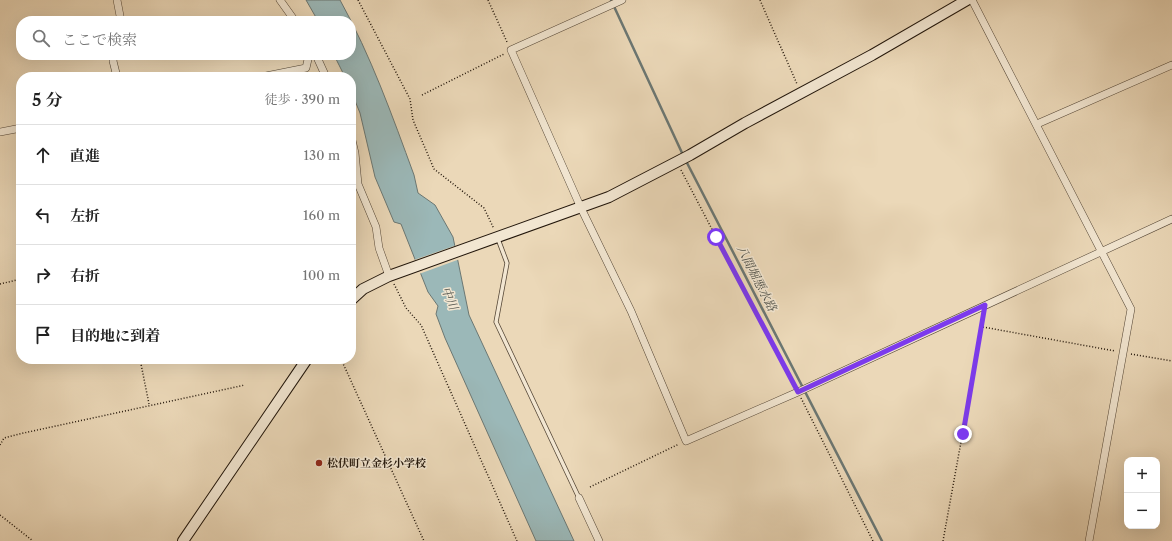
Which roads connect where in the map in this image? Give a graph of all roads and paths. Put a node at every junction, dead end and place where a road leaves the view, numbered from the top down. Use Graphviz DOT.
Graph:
graph roads {
  1 [pos="117,0"];
  2 [pos="280,0"];
  3 [pos="358,0"];
  4 [pos="488,0"];
  5 [pos="622,0"];
  6 [pos="760,0"];
  7 [pos="967,0"];
  8 [pos="972,0"];
  9 [pos="120,16"];
  10 [pos="291,16"];
  11 [pos="511,50"];
  12 [pos="113,60"];
  13 [pos="308,60"];
  14 [pos="318,60"];
  15 [pos="1172,65"];
  16 [pos="116,72"];
  17 [pos="286,72"];
  18 [pos="324,72"];
  19 [pos="801,93"];
  20 [pos="422,95"];
  21 [pos="1037,124"];
  22 [pos="16,129"];
  23 [pos="0,132"];
  24 [pos="678,161"];
  25 [pos="356,163"];
  26 [pos="582,208"];
  27 [pos="1172,219"];
  28 [pos="496,238"];
  29 [pos="1101,252"];
  30 [pos="391,275"];
  31 [pos="16,280"];
  32 [pos="0,284"];
  33 [pos="356,295"];
  34 [pos="985,305"];
  35 [pos="982,327"];
  36 [pos="1123,352"];
  37 [pos="1172,361"];
  38 [pos="141,364"];
  39 [pos="304,364"];
  40 [pos="343,364"];
  41 [pos="245,385"];
  42 [pos="798,392"];
  43 [pos="150,405"];
  44 [pos="686,441"];
  45 [pos="0,445"];
  46 [pos="590,488"];
  47 [pos="579,498"];
  48 [pos="0,515"];
  49 [pos="33,541"];
  50 [pos="183,541"];
  51 [pos="424,541"];
  52 [pos="516,541"];
  53 [pos="599,541"];
  54 [pos="873,541"];
  55 [pos="943,541"];
  56 [pos="1089,541"];
  1 -- 9 [label="street"];
  2 -- 10 [label="street"];
  3 -- 28 [label="path"];
  4 -- 11 [label="path"];
  5 -- 11 [label="street"];
  6 -- 19 [label="path"];
  7 -- 19 [label="street"];
  8 -- 21 [label="street"];
  11 -- 20 [label="path"];
  11 -- 26 [label="street"];
  12 -- 16 [label="street"];
  13 -- 17 [label="street"];
  14 -- 18 [label="street"];
  15 -- 21 [label="street"];
  19 -- 24 [label="street"];
  21 -- 29 [label="street"];
  22 -- 23 [label="street"];
  24 -- 26 [label="street"];
  24 -- 42 [label="path"];
  25 -- 30 [label="street"];
  26 -- 28 [label="street"];
  26 -- 44 [label="street"];
  27 -- 29 [label="street"];
  28 -- 30 [label="street"];
  28 -- 47 [label="lane"];
  29 -- 34 [label="street"];
  29 -- 36 [label="street"];
  30 -- 33 [label="street"];
  30 -- 52 [label="path"];
  31 -- 32 [label="path"];
  34 -- 35 [label="path"];
  34 -- 42 [label="street"];
  35 -- 36 [label="path"];
  35 -- 55 [label="path"];
  36 -- 37 [label="path"];
  36 -- 56 [label="street"];
  38 -- 43 [label="path"];
  39 -- 50 [label="street"];
  40 -- 51 [label="path"];
  41 -- 43 [label="path"];
  42 -- 44 [label="street"];
  42 -- 54 [label="path"];
  43 -- 45 [label="path"];
  44 -- 46 [label="path"];
  47 -- 53 [label="street"];
  48 -- 49 [label="path"];
}
